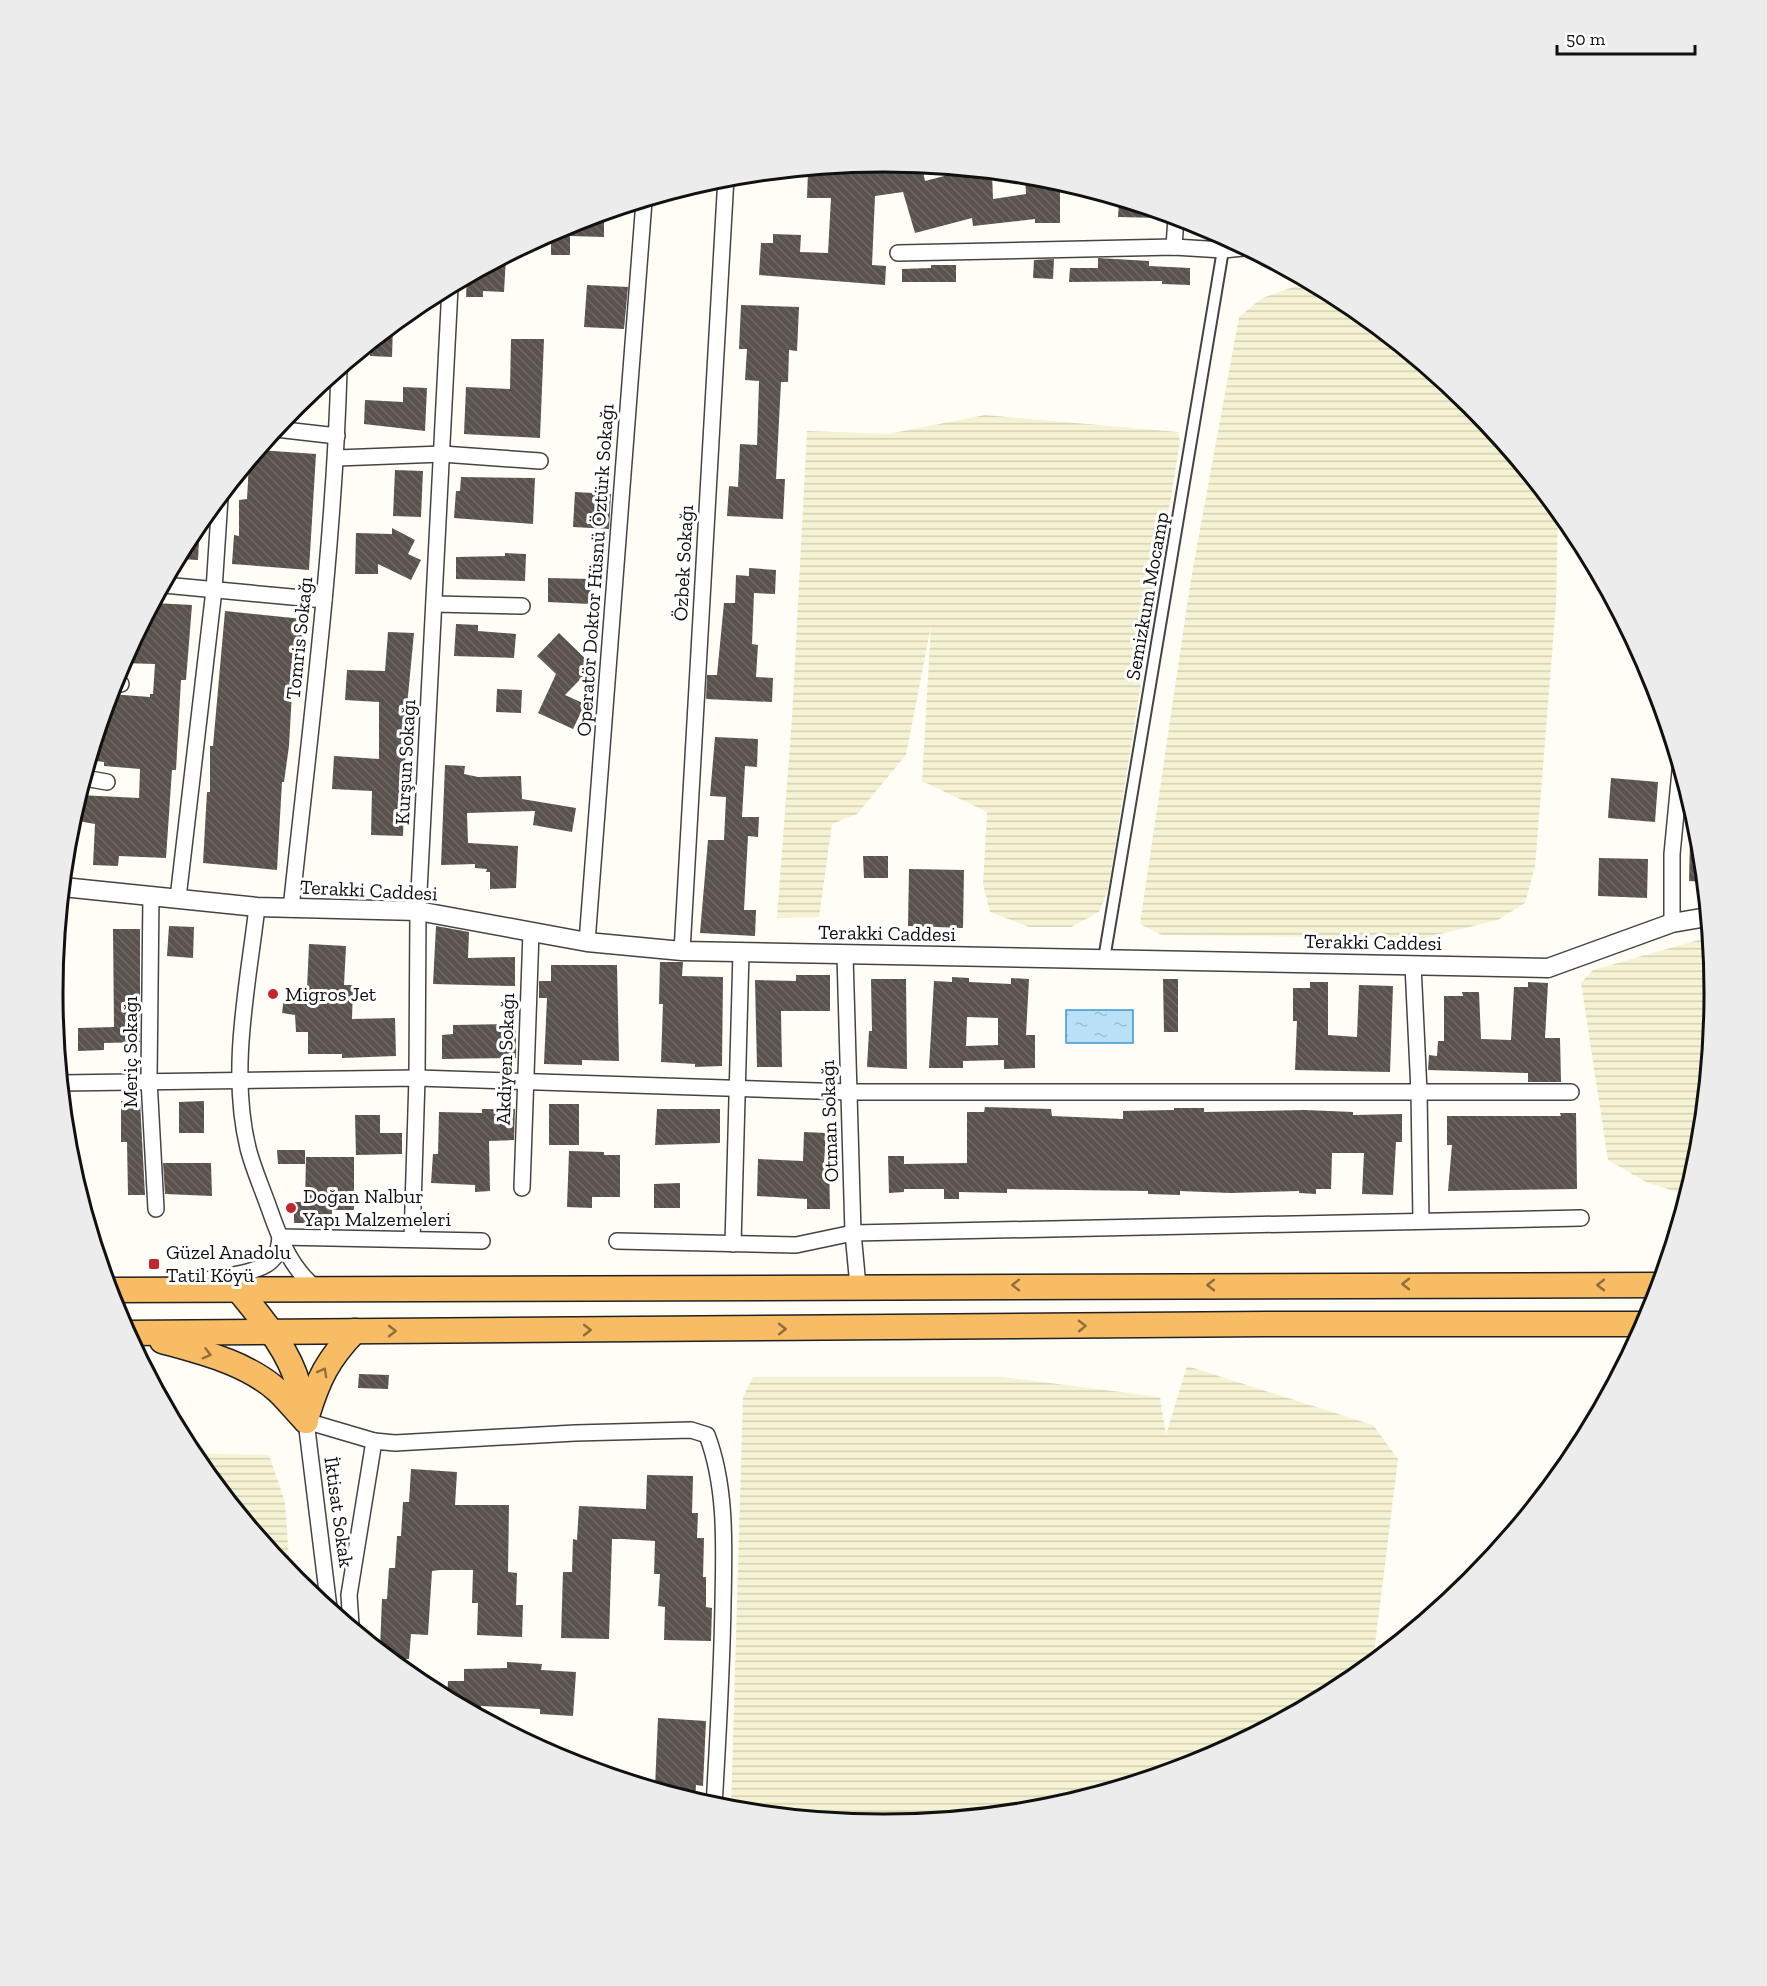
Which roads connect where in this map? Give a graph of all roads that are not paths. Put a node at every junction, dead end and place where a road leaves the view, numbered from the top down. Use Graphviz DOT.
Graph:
graph roads {
  1 [pos="725,188"];
  2 [pos="643,209"];
  3 [pos="1175,227"];
  4 [pos="1218,244"];
  5 [pos="1174,247"];
  6 [pos="1224,247"];
  7 [pos="898,253"];
  8 [pos="450,297"];
  9 [pos="339,380"];
  10 [pos="287,430"];
  11 [pos="337,436"];
  12 [pos="442,454"];
  13 [pos="336,458"];
  14 [pos="540,461"];
  15 [pos="219,513"];
  16 [pos="172,586"];
  17 [pos="214,590"];
  18 [pos="324,600"];
  19 [pos="434,604"];
  20 [pos="522,606"];
  21 [pos="92,779"];
  22 [pos="107,782"];
  23 [pos="1678,790"];
  24 [pos="70,888"];
  25 [pos="151,895"];
  26 [pos="178,898"];
  27 [pos="257,907"];
  28 [pos="291,909"];
  29 [pos="418,911"];
  30 [pos="1700,918"];
  31 [pos="1672,923"];
  32 [pos="531,932"];
  33 [pos="587,942"];
  34 [pos="682,951"];
  35 [pos="741,952"];
  36 [pos="845,954"];
  37 [pos="1104,959"];
  38 [pos="1413,965"];
  39 [pos="417,1078"];
  40 [pos="149,1080"];
  41 [pos="242,1081"];
  42 [pos="68,1083"];
  43 [pos="525,1083"];
  44 [pos="737,1089"];
  45 [pos="849,1092"];
  46 [pos="1419,1092"];
  47 [pos="1571,1092"];
  48 [pos="522,1188"];
  49 [pos="156,1209"];
  50 [pos="1581,1218"];
  51 [pos="1421,1221"];
  52 [pos="853,1233"];
  53 [pos="280,1237"];
  54 [pos="412,1239"];
  55 [pos="482,1241"];
  56 [pos="617,1241"];
  57 [pos="733,1244"];
  58 [pos="1650,1285"];
  59 [pos="858,1286"];
  60 [pos="237,1288"];
  61 [pos="163,1289"];
  62 [pos="317,1289"];
  63 [pos="119,1290"];
  64 [pos="1634,1324"];
  65 [pos="355,1331"];
  66 [pos="271,1332"];
  67 [pos="137,1333"];
  68 [pos="138,1336"];
  69 [pos="306,1421"];
  70 [pos="374,1441"];
  71 [pos="327,1596"];
  72 [pos="350,1616"];
  73 [pos="715,1796"];
  1 -- 34 [label="street, Özbek Sokağı"];
  2 -- 33 [label="street, Operatör Doktor Hüsnü Öztürk Sokağı"];
  3 -- 5 [label="street"];
  4 -- 5 [label="street"];
  5 -- 7 [label="street"];
  6 -- 37 [label="street, Semizkum Mocamp"];
  8 -- 12 [label="street, Kurşun Sokağı"];
  9 -- 11 [label="street, Tomris Sokağı"];
  10 -- 11 [label="street"];
  11 -- 13 [label="street, Tomris Sokağı"];
  12 -- 13 [label="street"];
  12 -- 14 [label="street"];
  12 -- 19 [label="street, Kurşun Sokağı"];
  13 -- 18 [label="street, Tomris Sokağı"];
  15 -- 17 [label="street"];
  16 -- 17 [label="street"];
  17 -- 18 [label="street"];
  17 -- 26 [label="street"];
  18 -- 28 [label="street, Tomris Sokağı"];
  19 -- 20 [label="street"];
  19 -- 29 [label="street, Kurşun Sokağı"];
  21 -- 22 [label="street"];
  23 -- 31 [label="street"];
  24 -- 25 [label="street, Terakki Caddesi"];
  25 -- 26 [label="street, Terakki Caddesi"];
  25 -- 40 [label="street, Meriç Sokağı"];
  26 -- 27 [label="street, Terakki Caddesi"];
  27 -- 28 [label="street, Terakki Caddesi"];
  27 -- 41 [label="street"];
  28 -- 29 [label="street, Terakki Caddesi"];
  29 -- 32 [label="street, Terakki Caddesi"];
  29 -- 39 [label="street, Kurşun Sokağı"];
  30 -- 31 [label="street, Terakki Caddesi"];
  31 -- 38 [label="street, Terakki Caddesi"];
  32 -- 33 [label="street, Terakki Caddesi"];
  32 -- 43 [label="street, Akdiyen Sokağı"];
  33 -- 34 [label="street, Terakki Caddesi"];
  34 -- 35 [label="street, Terakki Caddesi"];
  35 -- 36 [label="street, Terakki Caddesi"];
  35 -- 44 [label="street"];
  36 -- 37 [label="street, Terakki Caddesi"];
  36 -- 45 [label="street, Otman Sokağı"];
  37 -- 38 [label="street, Terakki Caddesi"];
  38 -- 46 [label="street"];
  39 -- 41 [label="street"];
  39 -- 43 [label="street"];
  39 -- 54 [label="street, Kurşun Sokağı"];
  40 -- 41 [label="street"];
  40 -- 42 [label="street"];
  40 -- 49 [label="street, Meriç Sokağı"];
  41 -- 53 [label="street"];
  43 -- 44 [label="street"];
  43 -- 48 [label="street, Akdiyen Sokağı"];
  44 -- 45 [label="street"];
  44 -- 57 [label="street"];
  45 -- 46 [label="street"];
  45 -- 52 [label="street, Otman Sokağı"];
  46 -- 47 [label="street"];
  46 -- 51 [label="street"];
  50 -- 51 [label="street"];
  51 -- 52 [label="street"];
  52 -- 57 [label="street"];
  52 -- 59 [label="street, Otman Sokağı"];
  53 -- 54 [label="street"];
  53 -- 61 [label="street"];
  53 -- 62 [label="street"];
  54 -- 55 [label="street"];
  56 -- 57 [label="street"];
  58 -- 59 [label="highway, one-way"];
  59 -- 62 [label="highway"];
  60 -- 61 [label="highway"];
  60 -- 62 [label="highway"];
  60 -- 66 [label="highway"];
  61 -- 63 [label="highway"];
  65 -- 64 [label="highway, one-way"];
  65 -- 66 [label="highway"];
  69 -- 65 [label="highway, one-way"];
  66 -- 67 [label="highway"];
  66 -- 69 [label="highway"];
  68 -- 69 [label="highway, one-way"];
  69 -- 70 [label="street"];
  69 -- 71 [label="street, İktisat Sokak"];
  70 -- 72 [label="street"];
  70 -- 73 [label="street"];
}
